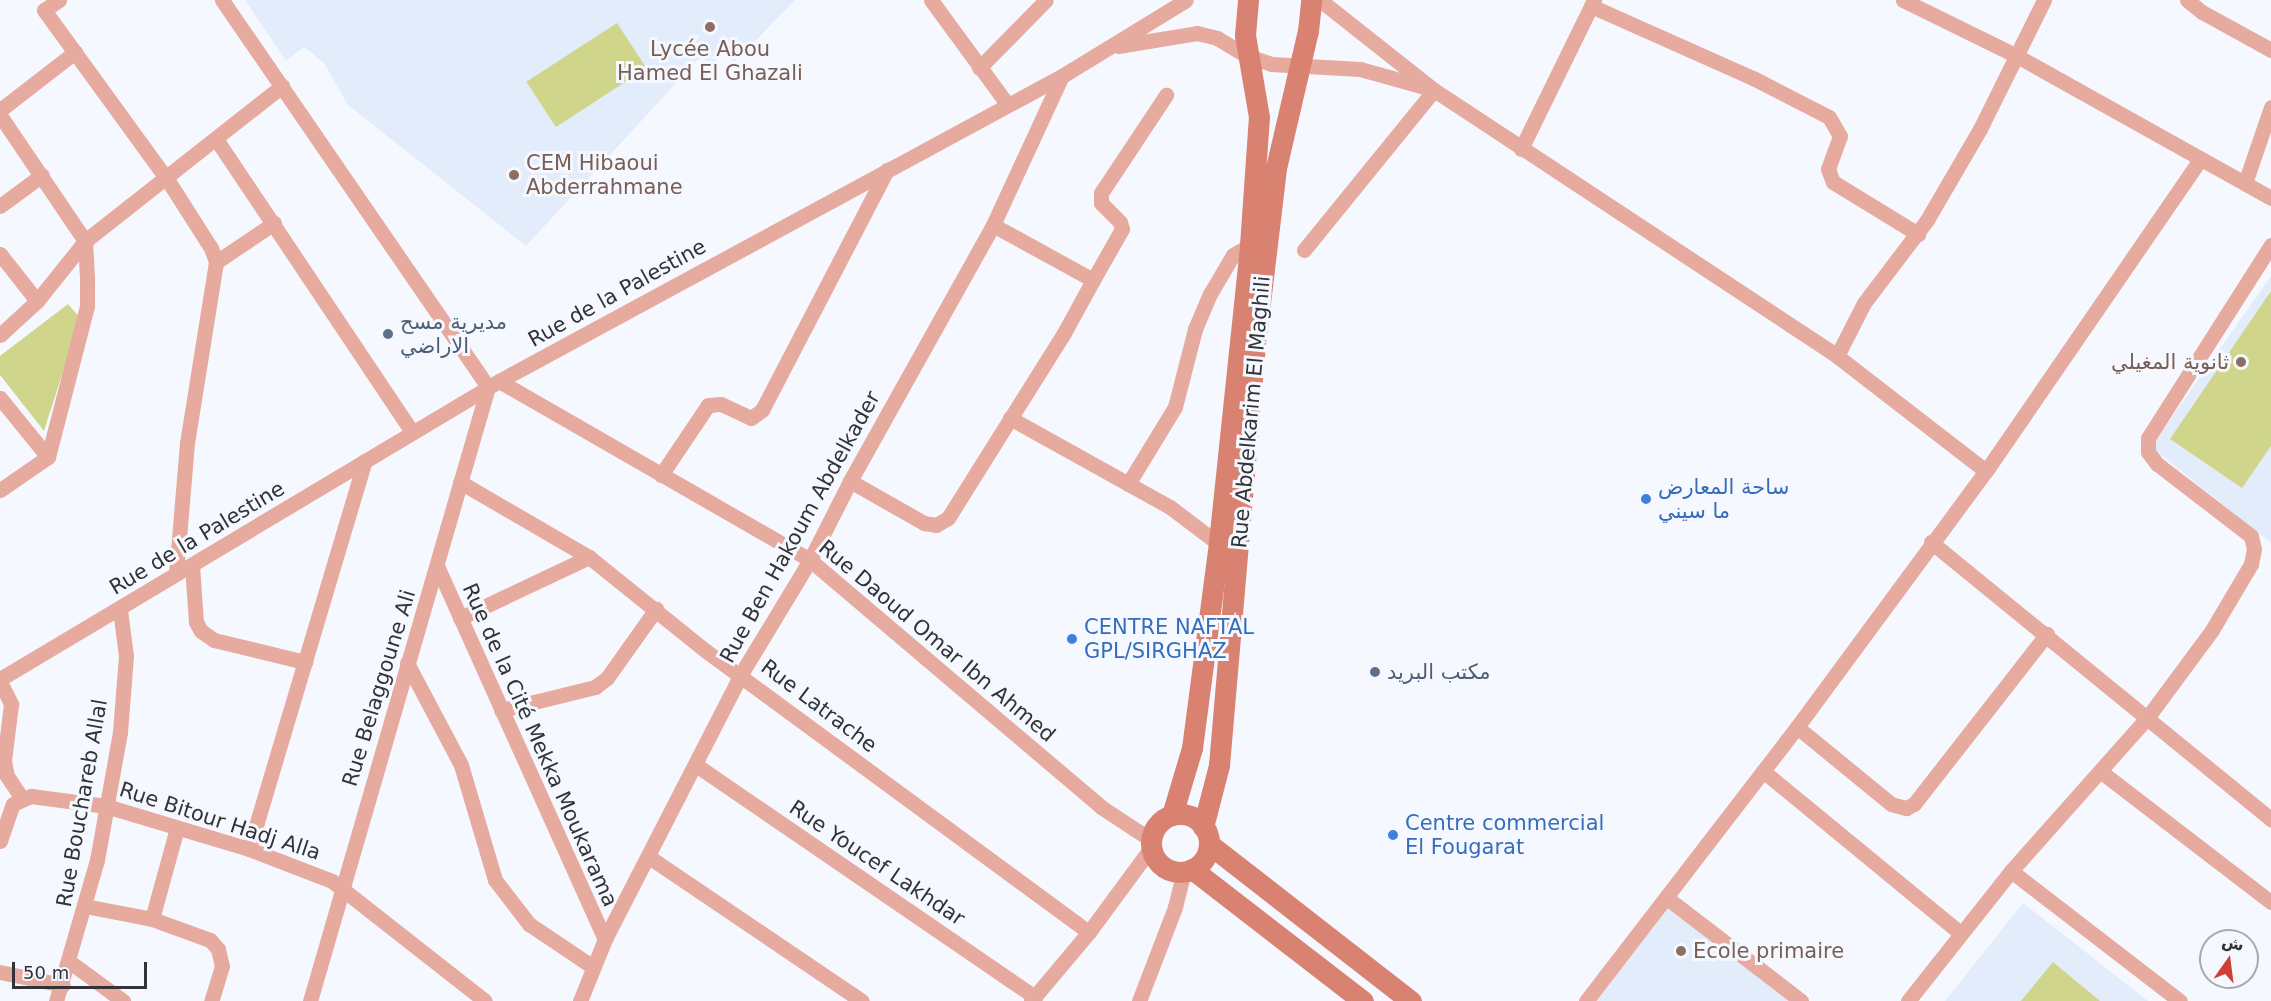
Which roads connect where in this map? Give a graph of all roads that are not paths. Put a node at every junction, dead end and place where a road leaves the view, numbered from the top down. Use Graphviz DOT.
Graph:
graph roads {
  1 [pos="58,0"];
  2 [pos="222,0"];
  3 [pos="931,0"];
  4 [pos="1046,0"];
  5 [pos="1186,0"];
  6 [pos="1248,0"];
  7 [pos="1311,0"];
  8 [pos="1320,0"];
  9 [pos="2044,0"];
  10 [pos="2187,0"];
  11 [pos="1907,1"];
  12 [pos="1592,3"];
  13 [pos="40,5"];
  14 [pos="1106,48"];
  15 [pos="2271,50"];
  16 [pos="75,52"];
  17 [pos="1247,56"];
  18 [pos="2017,56"];
  19 [pos="1298,66"];
  20 [pos="979,68"];
  21 [pos="1062,75"];
  22 [pos="282,86"];
  23 [pos="1434,90"];
  24 [pos="1166,96"];
  25 [pos="1007,104"];
  26 [pos="2271,107"];
  27 [pos="0,115"];
  28 [pos="216,139"];
  29 [pos="1521,149"];
  30 [pos="2200,160"];
  31 [pos="887,170"];
  32 [pos="42,175"];
  33 [pos="167,179"];
  34 [pos="2245,183"];
  35 [pos="2271,198"];
  36 [pos="0,206"];
  37 [pos="274,223"];
  38 [pos="993,225"];
  39 [pos="1918,234"];
  40 [pos="85,241"];
  41 [pos="1250,244"];
  42 [pos="2271,245"];
  43 [pos="1304,250"];
  44 [pos="0,254"];
  45 [pos="216,262"];
  46 [pos="1093,280"];
  47 [pos="37,302"];
  48 [pos="0,335"];
  49 [pos="1837,356"];
  50 [pos="493,384"];
  51 [pos="0,398"];
  52 [pos="1010,418"];
  53 [pos="412,432"];
  54 [pos="48,457"];
  55 [pos="365,461"];
  56 [pos="1986,471"];
  57 [pos="661,474"];
  58 [pos="850,481"];
  59 [pos="460,482"];
  60 [pos="1128,484"];
  61 [pos="0,490"];
  62 [pos="1219,542"];
  63 [pos="1931,542"];
  64 [pos="589,557"];
  65 [pos="810,560"];
  66 [pos="1237,561"];
  67 [pos="192,565"];
  68 [pos="438,568"];
  69 [pos="176,574"];
  70 [pos="656,609"];
  71 [pos="120,610"];
  72 [pos="460,618"];
  73 [pos="2047,634"];
  74 [pos="305,662"];
  75 [pos="407,663"];
  76 [pos="741,674"];
  77 [pos="0,680"];
  78 [pos="501,710"];
  79 [pos="2147,718"];
  80 [pos="1797,727"];
  81 [pos="696,765"];
  82 [pos="1763,771"];
  83 [pos="2100,771"];
  84 [pos="22,798"];
  85 [pos="106,806"];
  86 [pos="1172,816"];
  87 [pos="2271,819"];
  88 [pos="177,828"];
  89 [pos="1206,835"];
  90 [pos="0,841"];
  91 [pos="1151,844"];
  92 [pos="249,849"];
  93 [pos="650,857"];
  94 [pos="1188,871"];
  95 [pos="2011,871"];
  96 [pos="344,890"];
  97 [pos="1667,898"];
  98 [pos="2271,902"];
  99 [pos="86,906"];
  100 [pos="152,919"];
  101 [pos="1089,932"];
  102 [pos="1960,933"];
  103 [pos="605,939"];
  104 [pos="70,962"];
  105 [pos="593,967"];
  106 [pos="0,972"];
  107 [pos="63,985"];
  108 [pos="1033,999"];
  109 [pos="56,1001"];
  110 [pos="123,1001"];
  111 [pos="211,1001"];
  112 [pos="310,1001"];
  113 [pos="485,1001"];
  114 [pos="580,1001"];
  115 [pos="862,1001"];
  116 [pos="1139,1001"];
  117 [pos="1363,1001"];
  118 [pos="1411,1001"];
  119 [pos="1586,1001"];
  120 [pos="1801,1001"];
  121 [pos="1908,1001"];
  122 [pos="2180,1001"];
  1 -- 13 [label="street"];
  2 -- 22 [label="street"];
  3 -- 20 [label="street"];
  4 -- 20 [label="street"];
  5 -- 14 [label="street, Rue de la Palestine"];
  6 -- 17 [label="street"];
  7 -- 19 [label="street, Rue Abdelkarim El Maghili"];
  8 -- 23 [label="street"];
  9 -- 18 [label="street"];
  10 -- 15 [label="street"];
  11 -- 18 [label="street"];
  12 -- 29 [label="street"];
  12 -- 39 [label="street"];
  13 -- 16 [label="street"];
  14 -- 17 [label="street"];
  14 -- 21 [label="street, Rue de la Palestine"];
  16 -- 27 [label="street"];
  16 -- 33 [label="street"];
  17 -- 19 [label="street"];
  17 -- 41 [label="street"];
  18 -- 30 [label="street"];
  18 -- 39 [label="street"];
  19 -- 23 [label="street"];
  19 -- 66 [label="street, Rue Abdelkarim El Maghili"];
  20 -- 25 [label="street"];
  21 -- 25 [label="street, Rue de la Palestine"];
  21 -- 38 [label="street, Rue Ben Hakoum Abdelkader"];
  22 -- 28 [label="street"];
  22 -- 50 [label="street"];
  23 -- 29 [label="street"];
  23 -- 43 [label="street"];
  24 -- 46 [label="street"];
  25 -- 31 [label="street, Rue de la Palestine"];
  26 -- 34 [label="street"];
  27 -- 32 [label="street"];
  28 -- 33 [label="street"];
  28 -- 37 [label="street"];
  29 -- 49 [label="street"];
  30 -- 34 [label="street"];
  30 -- 56 [label="street"];
  31 -- 50 [label="street, Rue de la Palestine"];
  31 -- 57 [label="street"];
  32 -- 36 [label="street"];
  32 -- 40 [label="street"];
  33 -- 40 [label="street"];
  33 -- 45 [label="street"];
  34 -- 35 [label="street"];
  37 -- 45 [label="street"];
  37 -- 53 [label="street"];
  38 -- 46 [label="street"];
  38 -- 58 [label="street, Rue Ben Hakoum Abdelkader"];
  39 -- 49 [label="street"];
  40 -- 47 [label="street"];
  40 -- 54 [label="street"];
  41 -- 60 [label="street"];
  41 -- 62 [label="street"];
  42 -- 79 [label="street"];
  44 -- 47 [label="street"];
  45 -- 69 [label="street"];
  46 -- 52 [label="street"];
  47 -- 48 [label="street"];
  49 -- 56 [label="street"];
  50 -- 53 [label="street, Rue de la Palestine"];
  50 -- 57 [label="street, Rue Daoud Omar Ibn Ahmed"];
  50 -- 59 [label="street, Rue Belaggoune Ali"];
  51 -- 54 [label="street"];
  52 -- 58 [label="street"];
  52 -- 60 [label="street"];
  53 -- 55 [label="street, Rue de la Palestine"];
  54 -- 61 [label="street"];
  55 -- 67 [label="street, Rue de la Palestine"];
  55 -- 74 [label="street"];
  56 -- 63 [label="street"];
  57 -- 65 [label="street, Rue Daoud Omar Ibn Ahmed"];
  58 -- 65 [label="street, Rue Ben Hakoum Abdelkader"];
  59 -- 64 [label="street, Rue Latrache"];
  59 -- 68 [label="street, Rue Belaggoune Ali"];
  60 -- 62 [label="street"];
  62 -- 66 [label="street"];
  62 -- 86 [label="street"];
  63 -- 73 [label="street"];
  63 -- 80 [label="street"];
  64 -- 70 [label="street, Rue Latrache"];
  64 -- 72 [label="street"];
  65 -- 76 [label="street, Rue Ben Hakoum Abdelkader"];
  65 -- 91 [label="street, Rue Daoud Omar Ibn Ahmed"];
  66 -- 89 [label="street, Rue Abdelkarim El Maghili"];
  67 -- 69 [label="street, Rue de la Palestine"];
  67 -- 74 [label="street"];
  68 -- 72 [label="street, Rue de la Cité Mekka Moukarama"];
  68 -- 75 [label="street, Rue Belaggoune Ali"];
  69 -- 71 [label="street, Rue de la Palestine"];
  70 -- 76 [label="street, Rue Latrache"];
  70 -- 78 [label="street"];
  71 -- 77 [label="street, Rue de la Palestine"];
  71 -- 85 [label="street, Rue Bouchareb Allal"];
  72 -- 78 [label="street, Rue de la Cité Mekka Moukarama"];
  73 -- 79 [label="street"];
  73 -- 80 [label="street"];
  74 -- 92 [label="street"];
  75 -- 96 [label="street, Rue Belaggoune Ali"];
  75 -- 105 [label="street"];
  76 -- 81 [label="street, Rue Ben Hakoum Abdelkader"];
  76 -- 101 [label="street, Rue Latrache"];
  77 -- 84 [label="street"];
  78 -- 103 [label="street, Rue de la Cité Mekka Moukarama"];
  79 -- 83 [label="street"];
  79 -- 87 [label="street"];
  80 -- 82 [label="street"];
  81 -- 93 [label="street, Rue Ben Hakoum Abdelkader"];
  81 -- 108 [label="street, Rue Youcef Lakhdar"];
  82 -- 97 [label="street"];
  82 -- 102 [label="street"];
  83 -- 95 [label="street"];
  83 -- 98 [label="street"];
  84 -- 85 [label="street, Rue Bitour Hadj Alla"];
  84 -- 90 [label="street"];
  85 -- 88 [label="street, Rue Bitour Hadj Alla"];
  85 -- 99 [label="street, Rue Bouchareb Allal"];
  86 -- 89 [label="street"];
  86 -- 91 [label="street"];
  88 -- 92 [label="street, Rue Bitour Hadj Alla"];
  88 -- 100 [label="street"];
  89 -- 94 [label="street"];
  89 -- 118 [label="street"];
  91 -- 94 [label="street"];
  91 -- 101 [label="street"];
  92 -- 96 [label="street, Rue Bitour Hadj Alla"];
  93 -- 103 [label="street, Rue Ben Hakoum Abdelkader"];
  93 -- 115 [label="street"];
  94 -- 116 [label="street"];
  94 -- 117 [label="street"];
  95 -- 102 [label="street"];
  95 -- 122 [label="street"];
  96 -- 112 [label="street, Rue Belaggoune Ali"];
  96 -- 113 [label="street, Rue Bitour Hadj Alla"];
  97 -- 119 [label="street"];
  97 -- 120 [label="street"];
  99 -- 100 [label="street"];
  99 -- 104 [label="street, Rue Bouchareb Allal"];
  100 -- 111 [label="street"];
  101 -- 108 [label="street"];
  102 -- 121 [label="street"];
  103 -- 105 [label="street, Rue Ben Hakoum Abdelkader"];
  104 -- 107 [label="street, Rue Bouchareb Allal"];
  104 -- 110 [label="street"];
  105 -- 114 [label="street, Rue Ben Hakoum Abdelkader"];
  106 -- 107 [label="street"];
  107 -- 109 [label="street, Rue Bouchareb Allal"];
}
